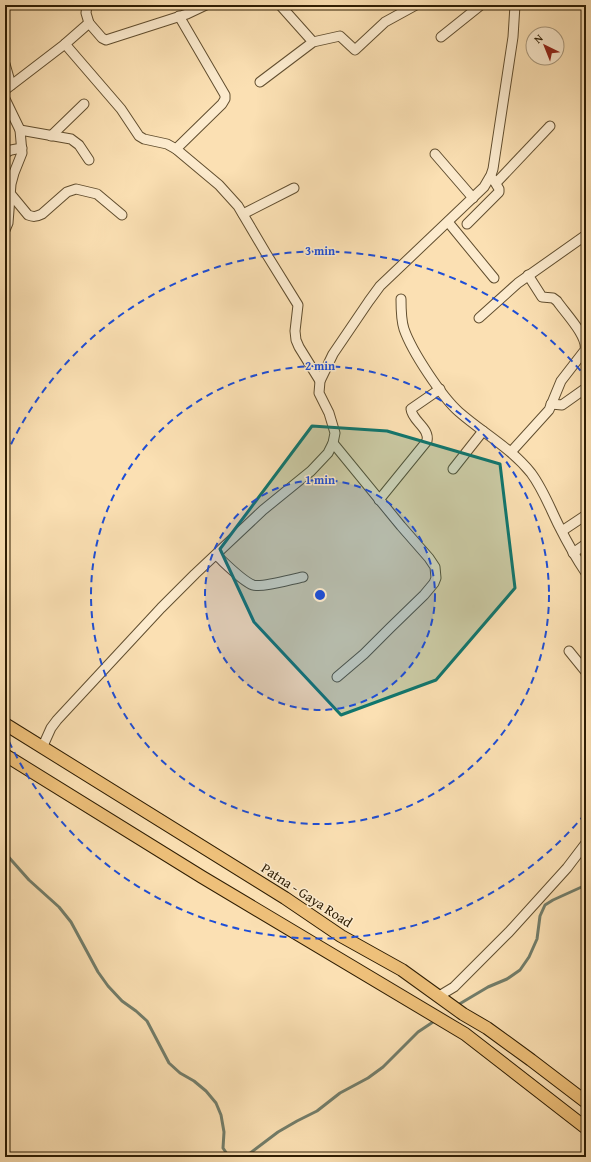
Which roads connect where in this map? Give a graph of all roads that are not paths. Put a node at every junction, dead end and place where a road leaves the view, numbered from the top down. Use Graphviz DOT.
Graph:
graph roads {
  1 [pos="87,5"];
  2 [pos="206,5"];
  3 [pos="280,5"];
  4 [pos="416,5"];
  5 [pos="481,5"];
  6 [pos="515,5"];
  7 [pos="180,16"];
  8 [pos="89,23"];
  9 [pos="441,37"];
  10 [pos="313,42"];
  11 [pos="65,44"];
  12 [pos="5,64"];
  13 [pos="260,82"];
  14 [pos="8,87"];
  15 [pos="5,99"];
  16 [pos="84,104"];
  17 [pos="550,126"];
  18 [pos="20,130"];
  19 [pos="51,136"];
  20 [pos="22,148"];
  21 [pos="176,149"];
  22 [pos="5,153"];
  23 [pos="435,154"];
  24 [pos="89,160"];
  25 [pos="493,179"];
  26 [pos="294,188"];
  27 [pos="9,192"];
  28 [pos="473,198"];
  29 [pos="242,214"];
  30 [pos="122,215"];
  31 [pos="448,222"];
  32 [pos="468,224"];
  33 [pos="5,230"];
  34 [pos="586,235"];
  35 [pos="528,275"];
  36 [pos="494,278"];
  37 [pos="401,299"];
  38 [pos="479,318"];
  39 [pos="584,335"];
  40 [pos="320,381"];
  41 [pos="586,388"];
  42 [pos="440,389"];
  43 [pos="551,404"];
  44 [pos="483,431"];
  45 [pos="333,443"];
  46 [pos="511,452"];
  47 [pos="453,468"];
  48 [pos="379,500"];
  49 [pos="586,515"];
  50 [pos="562,531"];
  51 [pos="586,544"];
  52 [pos="573,553"];
  53 [pos="216,555"];
  54 [pos="586,573"];
  55 [pos="303,577"];
  56 [pos="569,651"];
  57 [pos="586,672"];
  58 [pos="337,677"];
  59 [pos="5,724"];
  60 [pos="42,748"];
  61 [pos="5,755"];
  62 [pos="586,843"];
  63 [pos="439,996"];
  64 [pos="586,1102"];
  65 [pos="586,1128"];
  1 -- 8 [label="street"];
  2 -- 7 [label="street"];
  3 -- 10 [label="street"];
  4 -- 10 [label="street"];
  5 -- 9 [label="street"];
  6 -- 25 [label="street"];
  7 -- 8 [label="street"];
  7 -- 21 [label="street"];
  8 -- 11 [label="street"];
  10 -- 13 [label="street"];
  11 -- 14 [label="street"];
  11 -- 21 [label="street"];
  12 -- 14 [label="street"];
  15 -- 18 [label="street"];
  16 -- 19 [label="street"];
  17 -- 25 [label="street"];
  18 -- 19 [label="street"];
  18 -- 20 [label="street"];
  19 -- 24 [label="street"];
  20 -- 22 [label="street"];
  20 -- 27 [label="street"];
  21 -- 29 [label="street"];
  23 -- 28 [label="street"];
  25 -- 28 [label="street"];
  25 -- 32 [label="street"];
  26 -- 29 [label="street"];
  27 -- 30 [label="street"];
  27 -- 33 [label="street"];
  28 -- 31 [label="street"];
  29 -- 40 [label="street"];
  31 -- 36 [label="street"];
  31 -- 40 [label="street"];
  34 -- 35 [label="street"];
  35 -- 38 [label="street"];
  35 -- 39 [label="street"];
  37 -- 42 [label="street"];
  39 -- 43 [label="street"];
  40 -- 45 [label="street"];
  41 -- 43 [label="street"];
  42 -- 44 [label="street"];
  42 -- 48 [label="street"];
  43 -- 46 [label="street"];
  44 -- 46 [label="street"];
  44 -- 47 [label="street"];
  45 -- 48 [label="street"];
  45 -- 53 [label="street"];
  46 -- 50 [label="street"];
  48 -- 58 [label="street"];
  49 -- 50 [label="street"];
  50 -- 52 [label="street"];
  51 -- 52 [label="street"];
  52 -- 54 [label="street"];
  53 -- 55 [label="street"];
  53 -- 60 [label="street"];
  56 -- 57 [label="street"];
  59 -- 60 [label="main road, Patna - Gaya Road"];
  60 -- 63 [label="main road, Patna - Gaya Road"];
  61 -- 65 [label="main road"];
  62 -- 63 [label="street"];
  63 -- 64 [label="main road, Patna - Gaya Road"];
}
